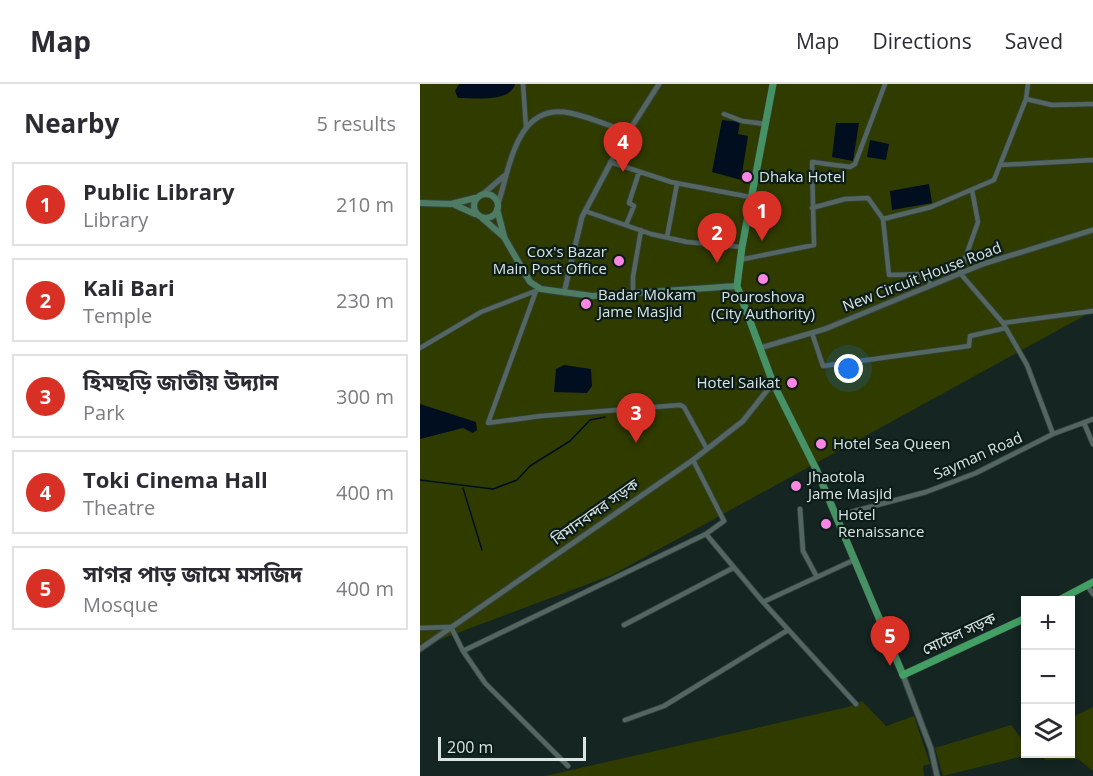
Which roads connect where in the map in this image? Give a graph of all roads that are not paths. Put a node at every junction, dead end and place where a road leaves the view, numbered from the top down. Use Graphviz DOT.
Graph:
graph roads {
  1 [pos="523,84"];
  2 [pos="659,84"];
  3 [pos="773,84"];
  4 [pos="885,84"];
  5 [pos="1028,84"];
  6 [pos="1026,99"];
  7 [pos="1093,104"];
  8 [pos="724,114"];
  9 [pos="765,124"];
  10 [pos="526,127"];
  11 [pos="628,132"];
  12 [pos="1093,160"];
  13 [pos="610,162"];
  14 [pos="1000,165"];
  15 [pos="507,172"];
  16 [pos="639,172"];
  17 [pos="677,184"];
  18 [pos="972,190"];
  19 [pos="481,195"];
  20 [pos="750,197"];
  21 [pos="420,203"];
  22 [pos="451,204"];
  23 [pos="498,207"];
  24 [pos="812,208"];
  25 [pos="585,211"];
  26 [pos="480,217"];
  27 [pos="883,219"];
  28 [pos="626,225"];
  29 [pos="641,230"];
  30 [pos="1093,230"];
  31 [pos="504,237"];
  32 [pos="667,237"];
  33 [pos="742,247"];
  34 [pos="739,260"];
  35 [pos="960,273"];
  36 [pos="930,284"];
  37 [pos="737,286"];
  38 [pos="538,290"];
  39 [pos="633,291"];
  40 [pos="564,293"];
  41 [pos="1093,311"];
  42 [pos="1004,325"];
  43 [pos="812,333"];
  44 [pos="420,348"];
  45 [pos="760,348"];
  46 [pos="773,382"];
  47 [pos="1093,419"];
  48 [pos="1084,423"];
  49 [pos="1053,434"];
  50 [pos="1093,444"];
  51 [pos="707,448"];
  52 [pos="693,460"];
  53 [pos="800,509"];
  54 [pos="836,516"];
  55 [pos="706,534"];
  56 [pos="854,560"];
  57 [pos="733,568"];
  58 [pos="817,578"];
  59 [pos="1090,584"];
  60 [pos="1093,594"];
  61 [pos="1067,596"];
  62 [pos="763,602"];
  63 [pos="1021,620"];
  64 [pos="624,625"];
  65 [pos="451,627"];
  66 [pos="420,628"];
  67 [pos="788,630"];
  68 [pos="420,649"];
  69 [pos="463,651"];
  70 [pos="903,675"];
  71 [pos="856,704"];
  72 [pos="625,720"];
  73 [pos="568,766"];
  74 [pos="938,776"];
  1 -- 10 [label="street"];
  2 -- 11 [label="street"];
  3 -- 9 [label="main road"];
  4 -- 24 [label="street"];
  5 -- 6 [label="street"];
  6 -- 7 [label="street"];
  6 -- 14 [label="street"];
  8 -- 9 [label="street"];
  9 -- 20 [label="main road"];
  10 -- 11 [label="street"];
  10 -- 15 [label="street"];
  11 -- 13 [label="street"];
  12 -- 14 [label="street"];
  13 -- 16 [label="street"];
  13 -- 25 [label="street"];
  14 -- 18 [label="street"];
  15 -- 19 [label="street"];
  15 -- 23 [label="street"];
  16 -- 17 [label="street"];
  16 -- 28 [label="street"];
  17 -- 20 [label="street"];
  17 -- 32 [label="street"];
  18 -- 27 [label="street"];
  18 -- 35 [label="street"];
  19 -- 22 [label="main road"];
  19 -- 23 [label="main road"];
  19 -- 26 [label="main road"];
  20 -- 33 [label="main road"];
  21 -- 22 [label="main road"];
  22 -- 26 [label="main road"];
  23 -- 26 [label="main road"];
  23 -- 31 [label="main road"];
  24 -- 27 [label="street"];
  24 -- 34 [label="street"];
  25 -- 28 [label="street"];
  25 -- 40 [label="street"];
  26 -- 31 [label="main road"];
  27 -- 36 [label="street"];
  28 -- 29 [label="street"];
  29 -- 32 [label="street"];
  29 -- 39 [label="street"];
  30 -- 35 [label="street, New Circuit House Road"];
  31 -- 38 [label="main road"];
  32 -- 33 [label="street"];
  33 -- 34 [label="main road"];
  34 -- 37 [label="main road"];
  35 -- 36 [label="street, New Circuit House Road"];
  35 -- 42 [label="street"];
  36 -- 43 [label="street, New Circuit House Road"];
  37 -- 39 [label="main road"];
  37 -- 45 [label="main road"];
  38 -- 40 [label="main road"];
  38 -- 44 [label="street"];
  38 -- 51 [label="street"];
  39 -- 40 [label="main road"];
  41 -- 42 [label="street"];
  42 -- 43 [label="street"];
  42 -- 49 [label="street"];
  43 -- 45 [label="street, New Circuit House Road"];
  45 -- 46 [label="main road"];
  46 -- 51 [label="street, বিমানবন্দর সড়ক"];
  46 -- 54 [label="main road"];
  47 -- 48 [label="street, Sayman Road"];
  48 -- 49 [label="street, Sayman Road"];
  48 -- 50 [label="street"];
  49 -- 54 [label="street, Sayman Road"];
  51 -- 52 [label="street, বিমানবন্দর সড়ক"];
  52 -- 55 [label="street"];
  52 -- 65 [label="street, বিমানবন্দর সড়ক"];
  53 -- 58 [label="street"];
  54 -- 56 [label="main road"];
  55 -- 57 [label="street"];
  55 -- 69 [label="street"];
  56 -- 58 [label="street"];
  56 -- 70 [label="main road"];
  57 -- 62 [label="street"];
  57 -- 64 [label="street"];
  58 -- 62 [label="street"];
  59 -- 60 [label="street"];
  59 -- 61 [label="highway"];
  62 -- 67 [label="street"];
  63 -- 70 [label="highway, মোটেল সড়ক"];
  65 -- 66 [label="street"];
  65 -- 68 [label="street, বিমানবন্দর সড়ক"];
  65 -- 69 [label="street"];
  67 -- 71 [label="street"];
  67 -- 72 [label="street"];
  69 -- 73 [label="street"];
  70 -- 74 [label="street"];
}
